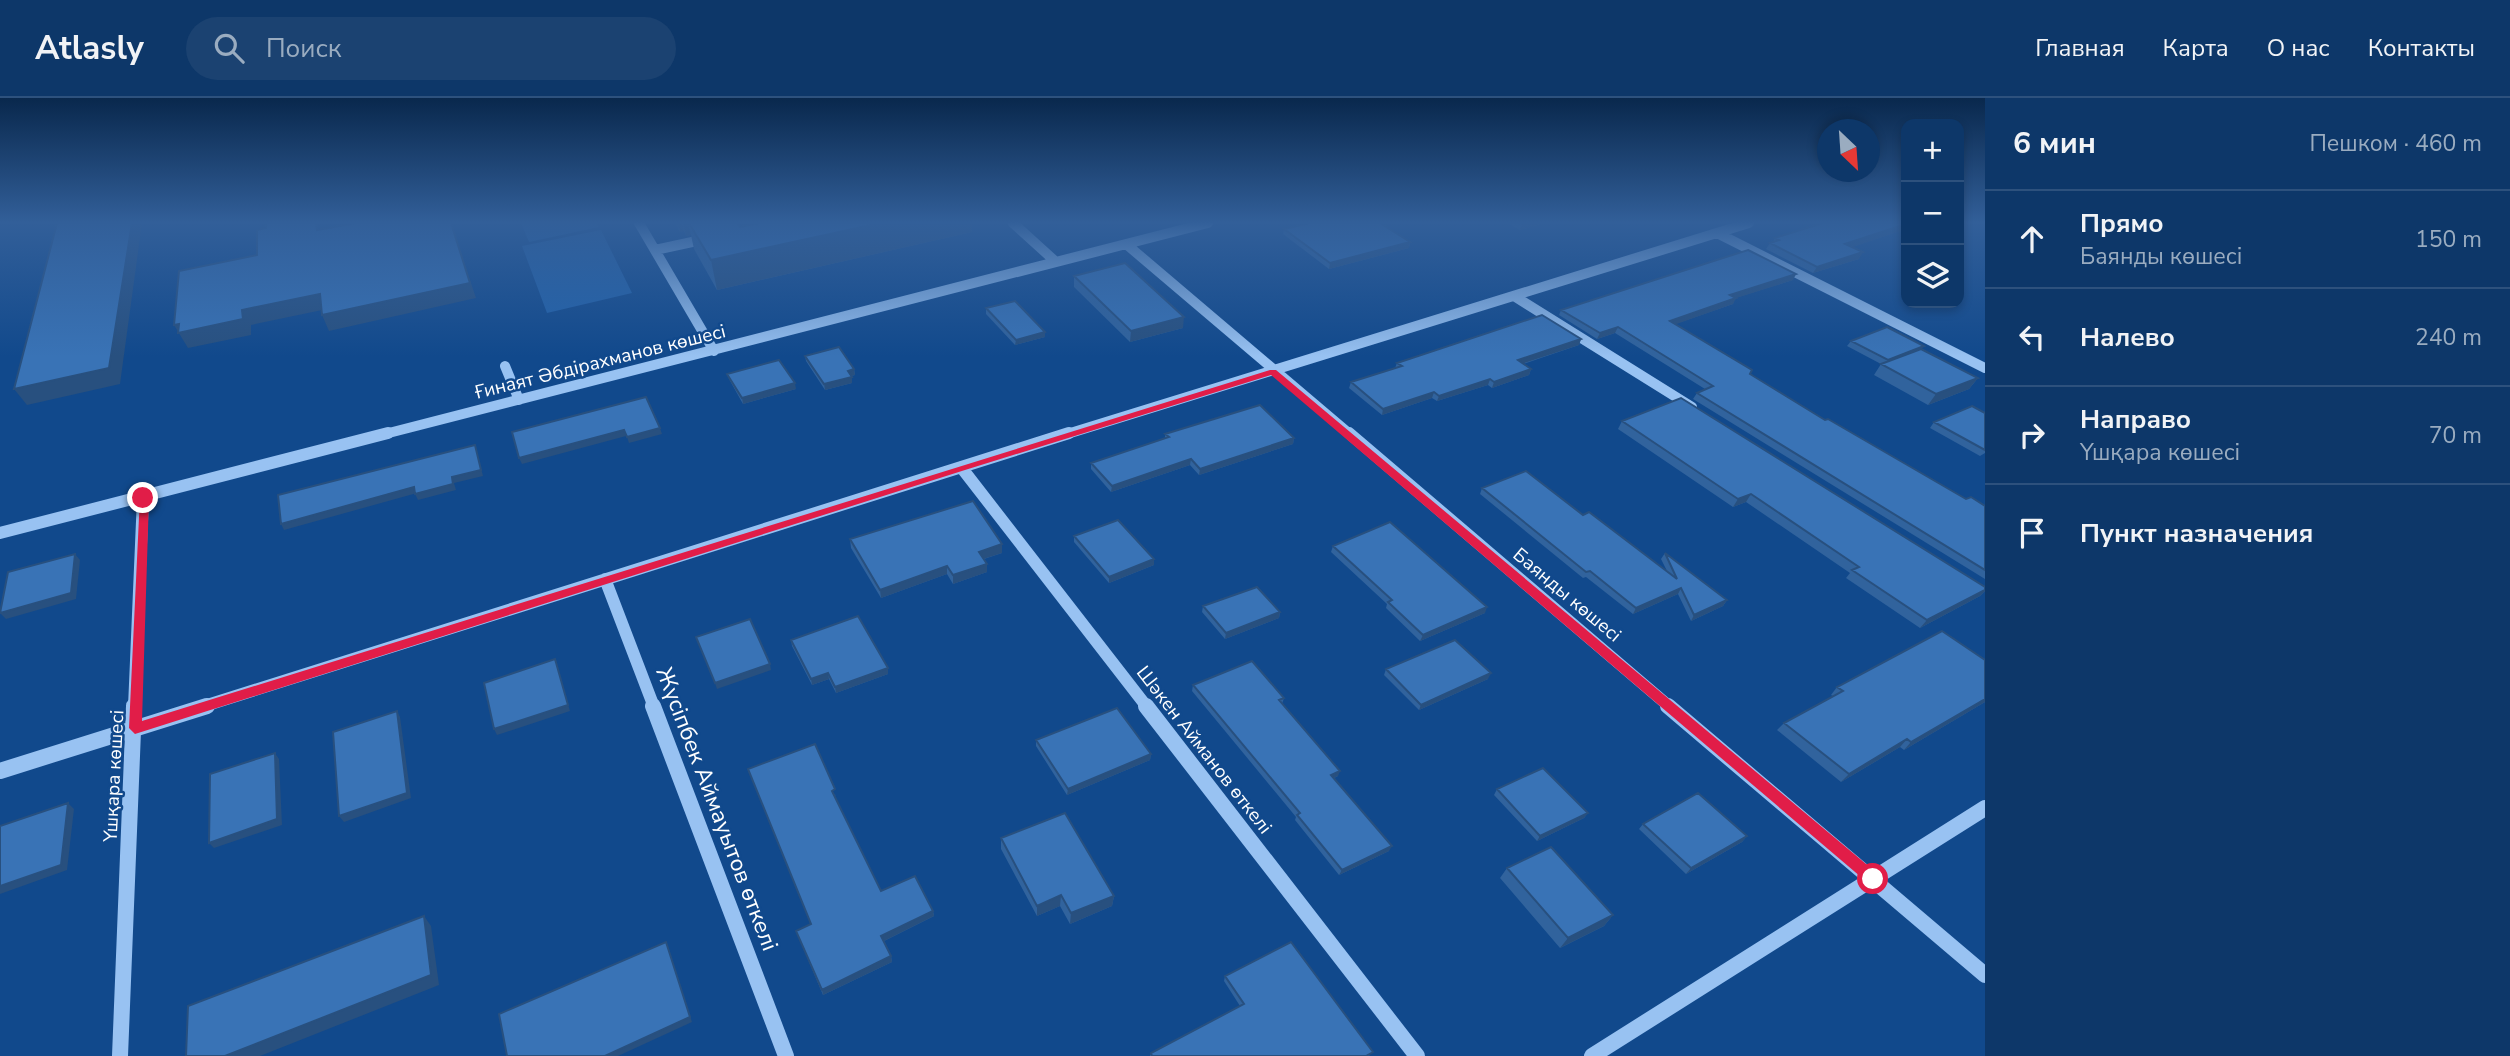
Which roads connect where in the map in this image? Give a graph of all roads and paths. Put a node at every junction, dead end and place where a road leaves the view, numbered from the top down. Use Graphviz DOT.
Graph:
graph roads {
  1 [pos="665,268"];
  2 [pos="1034,268"];
  3 [pos="1153,268"];
  4 [pos="1605,268"];
  5 [pos="1786,268"];
  6 [pos="1514,296"];
  7 [pos="714,351"];
  8 [pos="505,366"];
  9 [pos="1985,368"];
  10 [pos="1273,372"];
  11 [pos="519,400"];
  12 [pos="1703,413"];
  13 [pos="961,467"];
  14 [pos="143,498"];
  15 [pos="0,533"];
  16 [pos="604,579"];
  17 [pos="135,728"];
  18 [pos="0,771"];
  19 [pos="1985,808"];
  20 [pos="1873,879"];
  21 [pos="1985,975"];
  22 [pos="120,1056"];
  23 [pos="786,1056"];
  24 [pos="1417,1056"];
  25 [pos="1591,1056"];
  1 -- 7 [label="street"];
  2 -- 7 [label="street, Ғинаят Әбдірахманов көшесі"];
  3 -- 10 [label="street, Баянды көшесі"];
  4 -- 6 [label="street"];
  5 -- 9 [label="street"];
  6 -- 10 [label="street"];
  6 -- 12 [label="street"];
  7 -- 11 [label="street, Ғинаят Әбдірахманов көшесі"];
  8 -- 11 [label="street"];
  10 -- 13 [label="street"];
  10 -- 20 [label="street, Баянды көшесі"];
  11 -- 14 [label="street, Ғинаят Әбдірахманов көшесі"];
  13 -- 16 [label="street"];
  13 -- 24 [label="street, Шәкен Айманов өткелі"];
  14 -- 15 [label="street, Ғинаят Әбдірахманов көшесі"];
  14 -- 17 [label="street, Үшқара көшесі"];
  16 -- 17 [label="street"];
  16 -- 23 [label="street, Жүсіпбек Аймауытов өткелі"];
  17 -- 18 [label="street"];
  17 -- 22 [label="street, Үшқара көшесі"];
  19 -- 20 [label="street"];
  20 -- 21 [label="street, Баянды көшесі"];
  20 -- 25 [label="street"];
}
